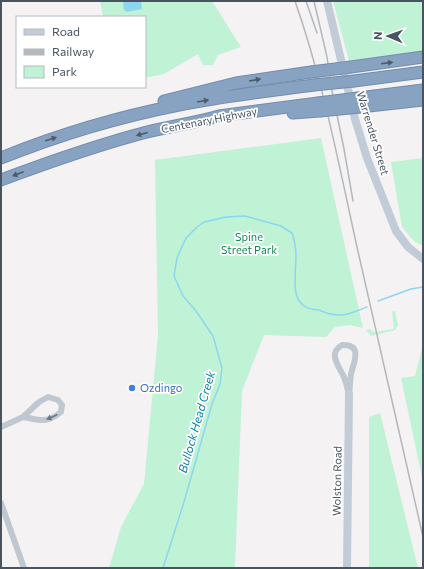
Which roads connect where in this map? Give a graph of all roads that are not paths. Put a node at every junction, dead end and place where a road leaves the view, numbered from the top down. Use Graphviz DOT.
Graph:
graph roads {
  1 [pos="326,1"];
  2 [pos="423,57"];
  3 [pos="423,72"];
  4 [pos="423,90"];
  5 [pos="423,100"];
  6 [pos="359,102"];
  7 [pos="151,111"];
  8 [pos="1,158"];
  9 [pos="1,180"];
  10 [pos="423,259"];
  11 [pos="349,394"];
  12 [pos="23,417"];
  13 [pos="1,427"];
  14 [pos="1,503"];
  15 [pos="24,568"];
  16 [pos="347,568"];
  1 -- 10 [label="street, Warrender Street"];
  7 -- 2 [label="highway, one-way, bridge"];
  7 -- 3 [label="highway, Centenary Highway, one-way, bridge"];
  4 -- 6 [label="highway, Centenary Highway"];
  5 -- 6 [label="highway"];
  6 -- 9 [label="highway, Centenary Highway, one-way, bridge"];
  8 -- 7 [label="highway, Centenary Highway, one-way"];
  11 -- 11 [label="street, Wolston Road"];
  11 -- 16 [label="street, Wolston Road"];
  12 -- 12 [label="street, one-way"];
  12 -- 13 [label="street"];
  14 -- 15 [label="street"];
}
